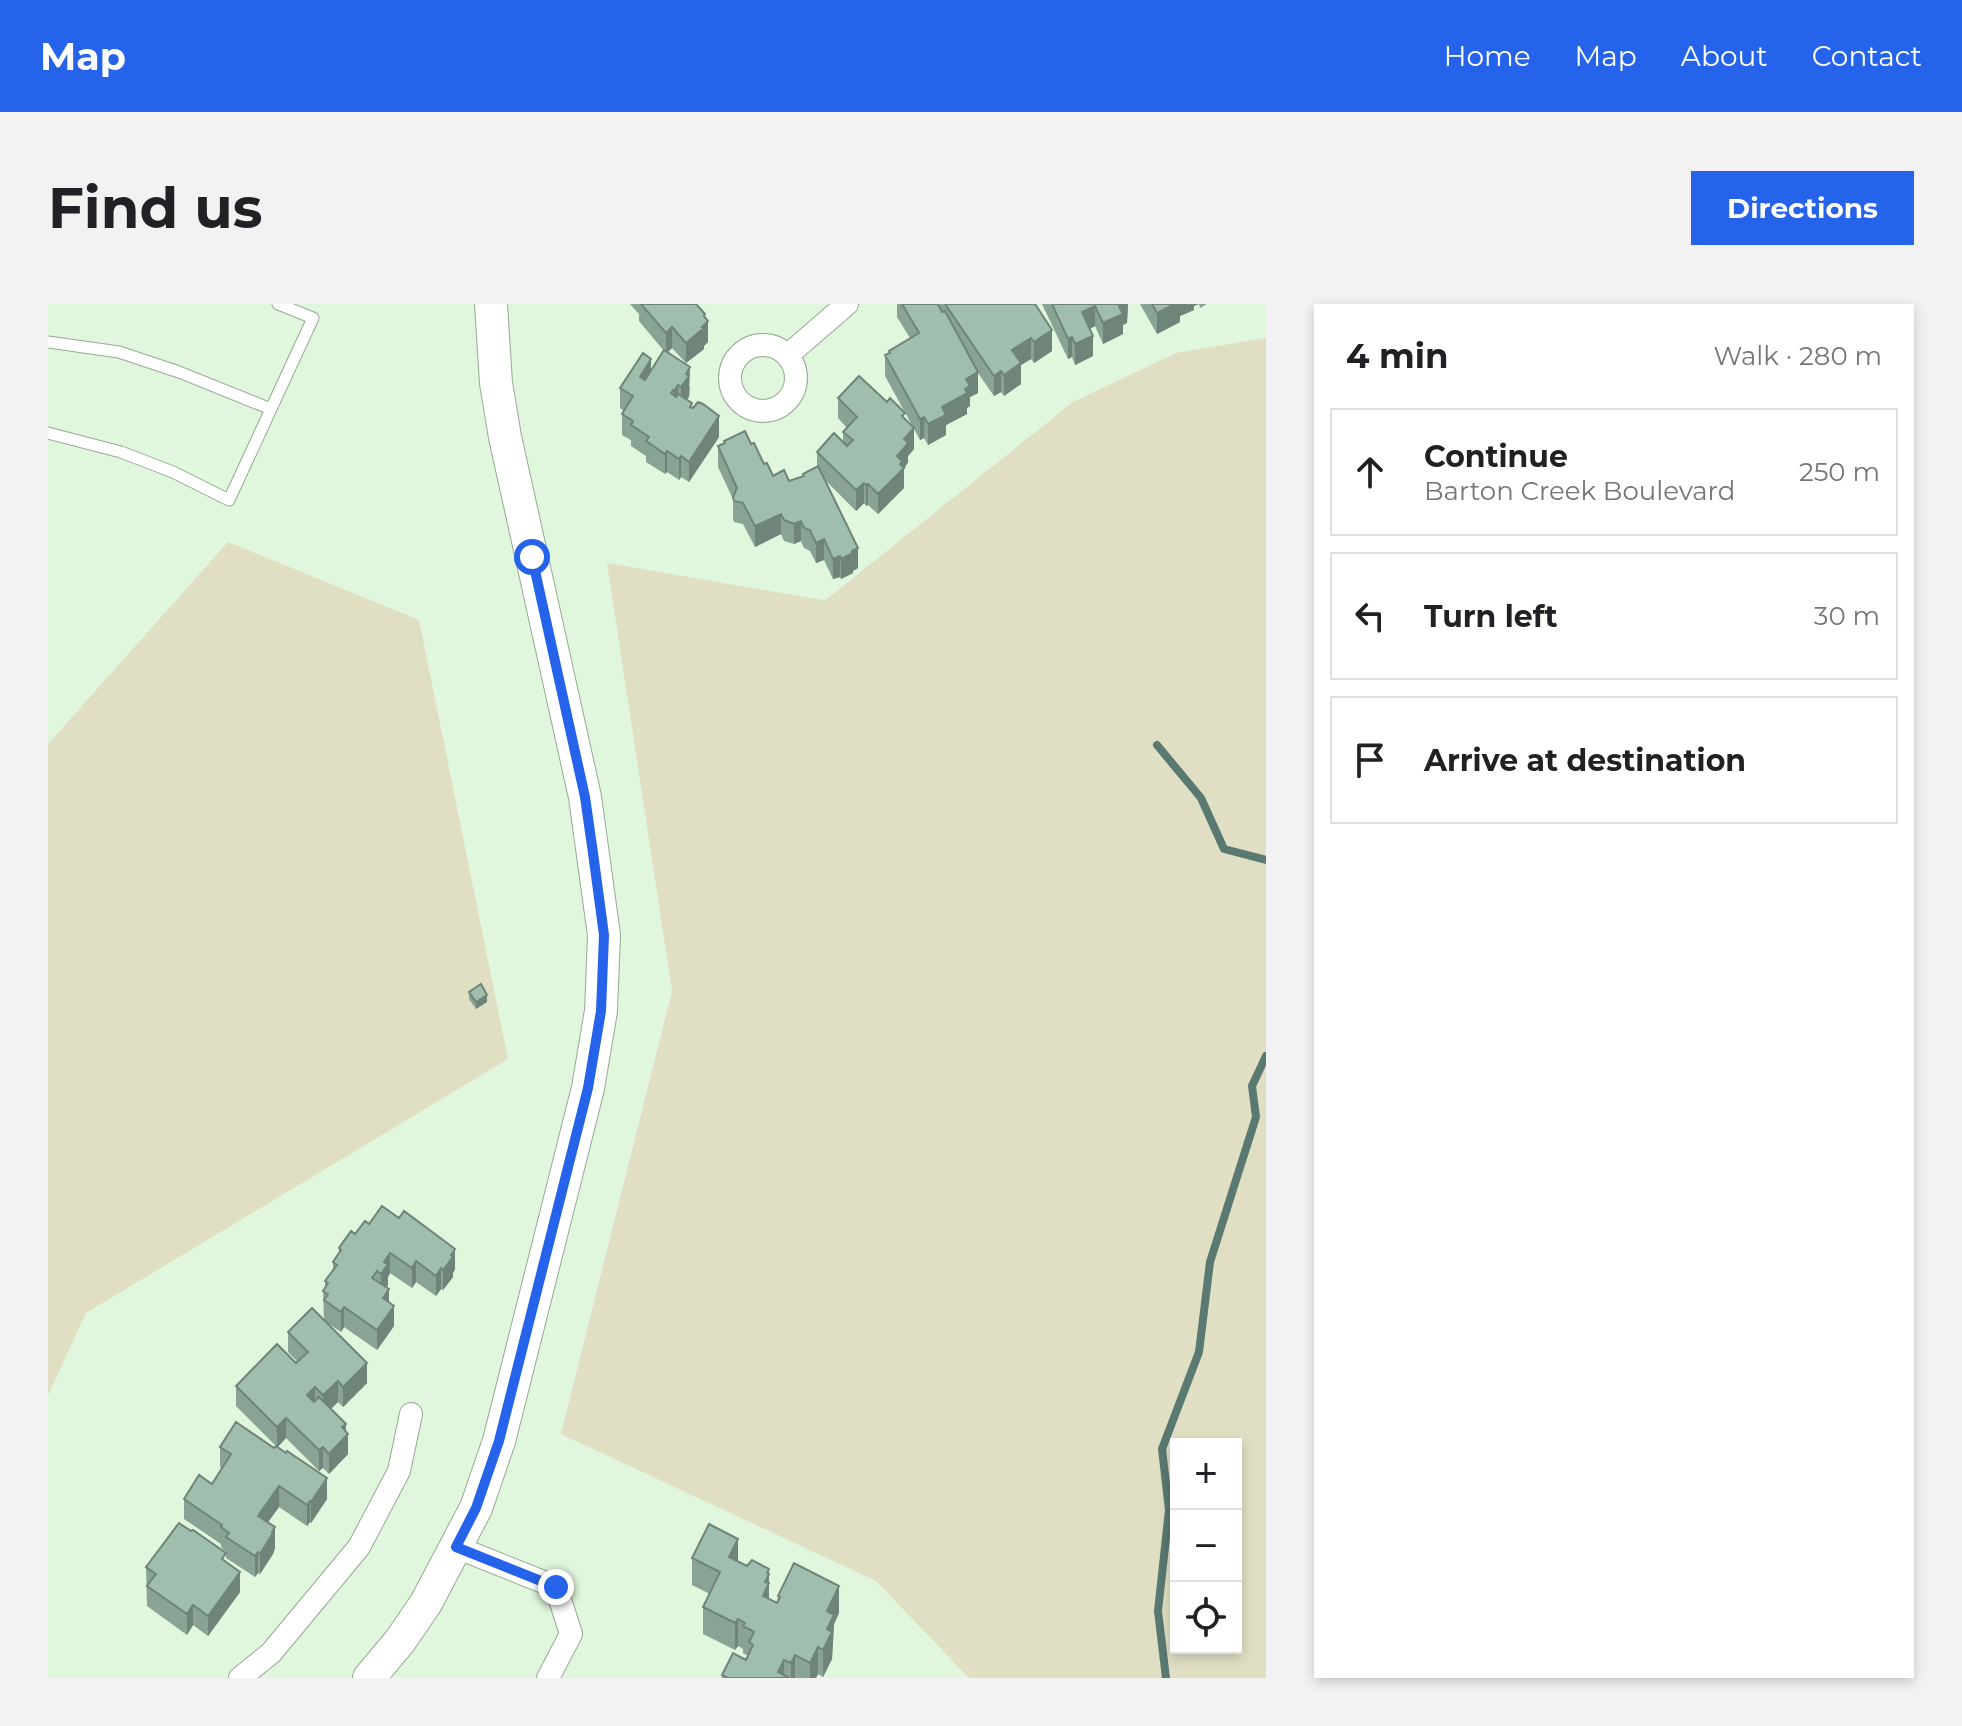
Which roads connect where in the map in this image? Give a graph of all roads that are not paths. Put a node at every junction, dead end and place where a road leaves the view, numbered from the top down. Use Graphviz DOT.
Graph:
graph roads {
  1 [pos="278,304"];
  2 [pos="491,304"];
  3 [pos="847,304"];
  4 [pos="48,342"];
  5 [pos="788,355"];
  6 [pos="271,409"];
  7 [pos="48,433"];
  8 [pos="411,1414"];
  9 [pos="456,1547"];
  10 [pos="240,1678"];
  11 [pos="369,1678"];
  12 [pos="548,1678"];
  1 -- 6 [label="lane"];
  2 -- 9 [label="street"];
  3 -- 5 [label="street"];
  4 -- 6 [label="lane"];
  6 -- 7 [label="lane"];
  8 -- 10 [label="street"];
  9 -- 11 [label="street"];
  9 -- 12 [label="street"];
}
